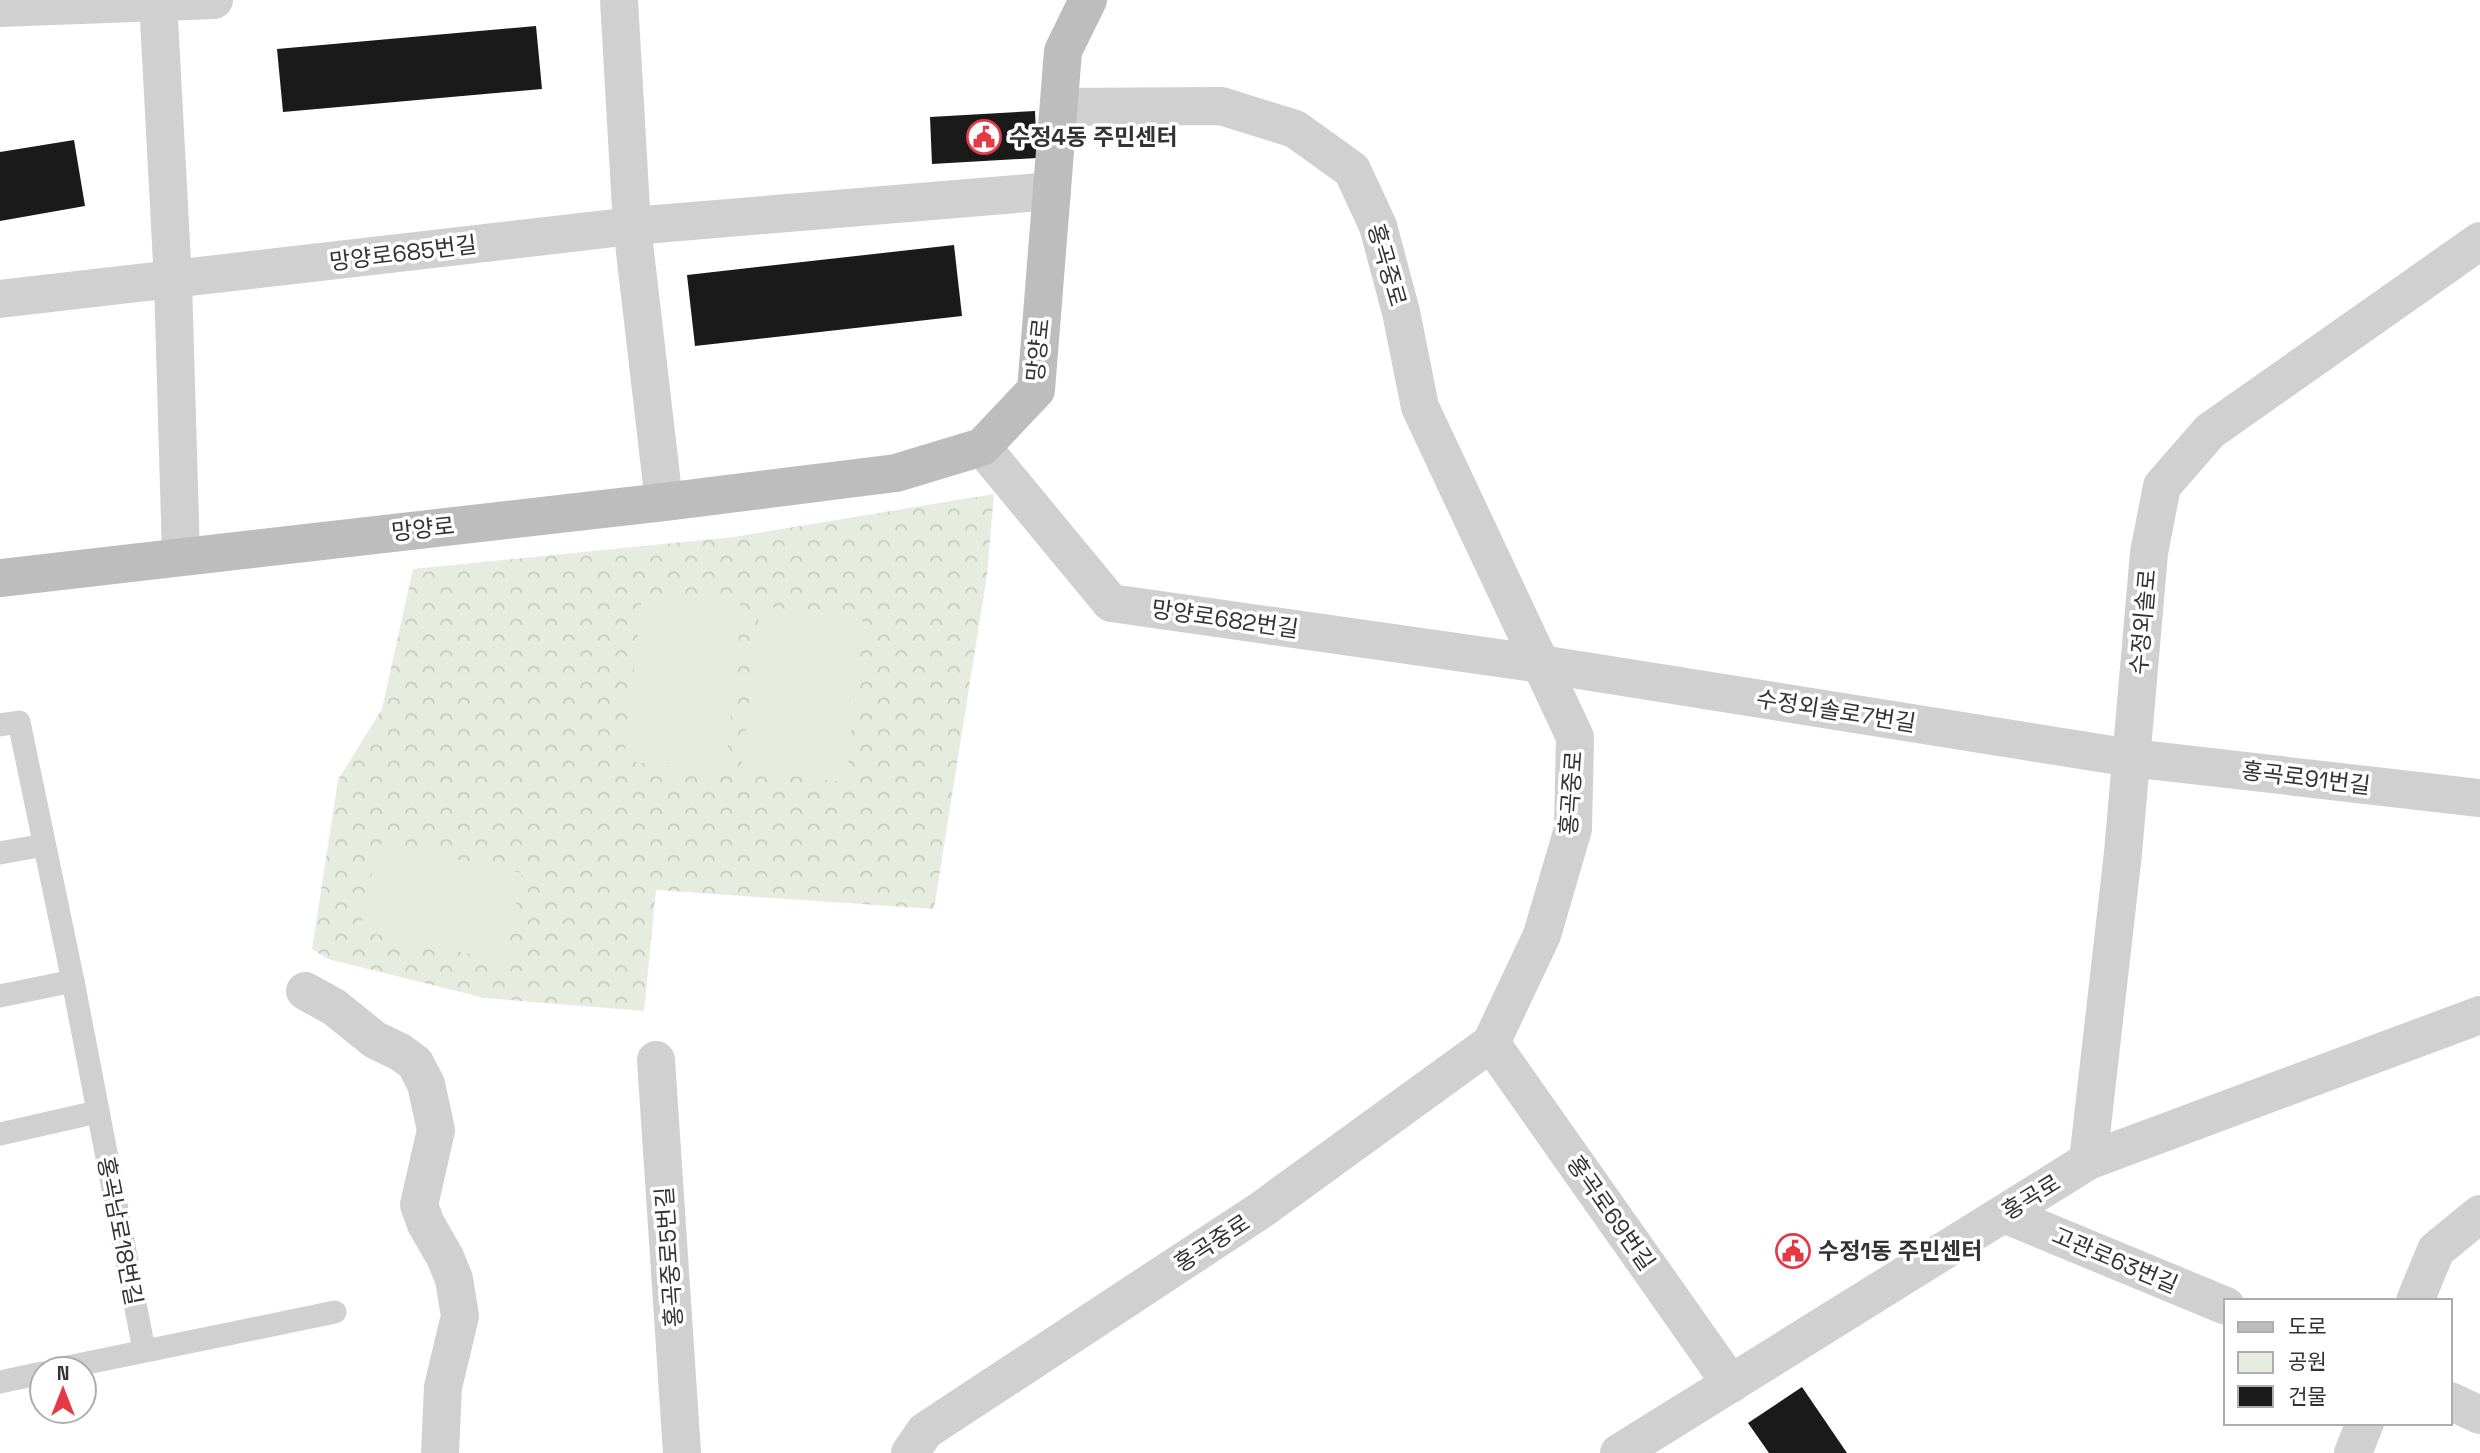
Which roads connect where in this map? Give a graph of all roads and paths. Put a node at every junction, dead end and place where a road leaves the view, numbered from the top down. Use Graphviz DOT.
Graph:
graph roads {
  1 [pos="214,0"];
  2 [pos="619,0"];
  3 [pos="1088,0"];
  4 [pos="158,1"];
  5 [pos="0,8"];
  6 [pos="1059,107"];
  7 [pos="1052,191"];
  8 [pos="632,226"];
  9 [pos="2480,241"];
  10 [pos="173,281"];
  11 [pos="0,299"];
  12 [pos="982,447"];
  13 [pos="664,502"];
  14 [pos="181,556"];
  15 [pos="0,578"];
  16 [pos="1541,664"];
  17 [pos="10,723"];
  18 [pos="2131,758"];
  19 [pos="2480,798"];
  20 [pos="44,845"];
  21 [pos="0,853"];
  22 [pos="73,981"];
  23 [pos="305,991"];
  24 [pos="0,996"];
  25 [pos="2480,1015"];
  26 [pos="1491,1043"];
  27 [pos="656,1060"];
  28 [pos="97,1112"];
  29 [pos="0,1135"];
  30 [pos="2088,1161"];
  31 [pos="2004,1214"];
  32 [pos="2480,1214"];
  33 [pos="2416,1299"];
  34 [pos="2224,1305"];
  35 [pos="335,1312"];
  36 [pos="144,1350"];
  37 [pos="98,1360"];
  38 [pos="28,1376"];
  39 [pos="0,1382"];
  40 [pos="1731,1384"];
  41 [pos="2452,1402"];
  42 [pos="2480,1415"];
  43 [pos="2364,1425"];
  44 [pos="440,1453"];
  45 [pos="682,1453"];
  46 [pos="910,1453"];
  47 [pos="1619,1453"];
  48 [pos="2353,1453"];
  1 -- 4 [label="street"];
  2 -- 8 [label="street"];
  3 -- 6 [label="main road, 망양로"];
  4 -- 5 [label="street"];
  4 -- 10 [label="street"];
  6 -- 7 [label="main road, 망양로"];
  6 -- 16 [label="street, 홍곡중로"];
  7 -- 8 [label="street, 망양로685번길"];
  7 -- 12 [label="main road, 망양로"];
  8 -- 10 [label="street, 망양로685번길"];
  8 -- 13 [label="street"];
  9 -- 18 [label="street, 수정외솔로"];
  10 -- 11 [label="street, 망양로685번길"];
  10 -- 14 [label="street"];
  12 -- 13 [label="main road, 망양로"];
  12 -- 16 [label="street, 망양로682번길"];
  13 -- 14 [label="main road, 망양로"];
  14 -- 15 [label="main road, 망양로"];
  16 -- 18 [label="street, 수정외솔로7번길"];
  16 -- 26 [label="street, 홍곡중로"];
  17 -- 20 [label="lane, 홍곡남로18번길"];
  18 -- 19 [label="street, 홍곡로91번길"];
  18 -- 30 [label="street, 수정외솔로"];
  20 -- 21 [label="lane"];
  20 -- 22 [label="lane, 홍곡남로18번길"];
  22 -- 24 [label="lane"];
  22 -- 28 [label="lane, 홍곡남로18번길"];
  23 -- 44 [label="street"];
  25 -- 30 [label="street, 홍곡로"];
  26 -- 40 [label="street, 홍곡로69번길"];
  26 -- 46 [label="street, 홍곡중로"];
  27 -- 45 [label="street, 홍곡중로5번길"];
  28 -- 29 [label="lane"];
  28 -- 36 [label="lane, 홍곡남로18번길"];
  30 -- 31 [label="street, 홍곡로"];
  31 -- 34 [label="street, 고관로63번길"];
  31 -- 40 [label="street, 홍곡로"];
  32 -- 33 [label="street"];
  35 -- 36 [label="lane"];
  36 -- 37 [label="lane"];
  38 -- 39 [label="lane"];
  40 -- 47 [label="street, 홍곡로"];
  41 -- 42 [label="street"];
  43 -- 48 [label="street"];
}
